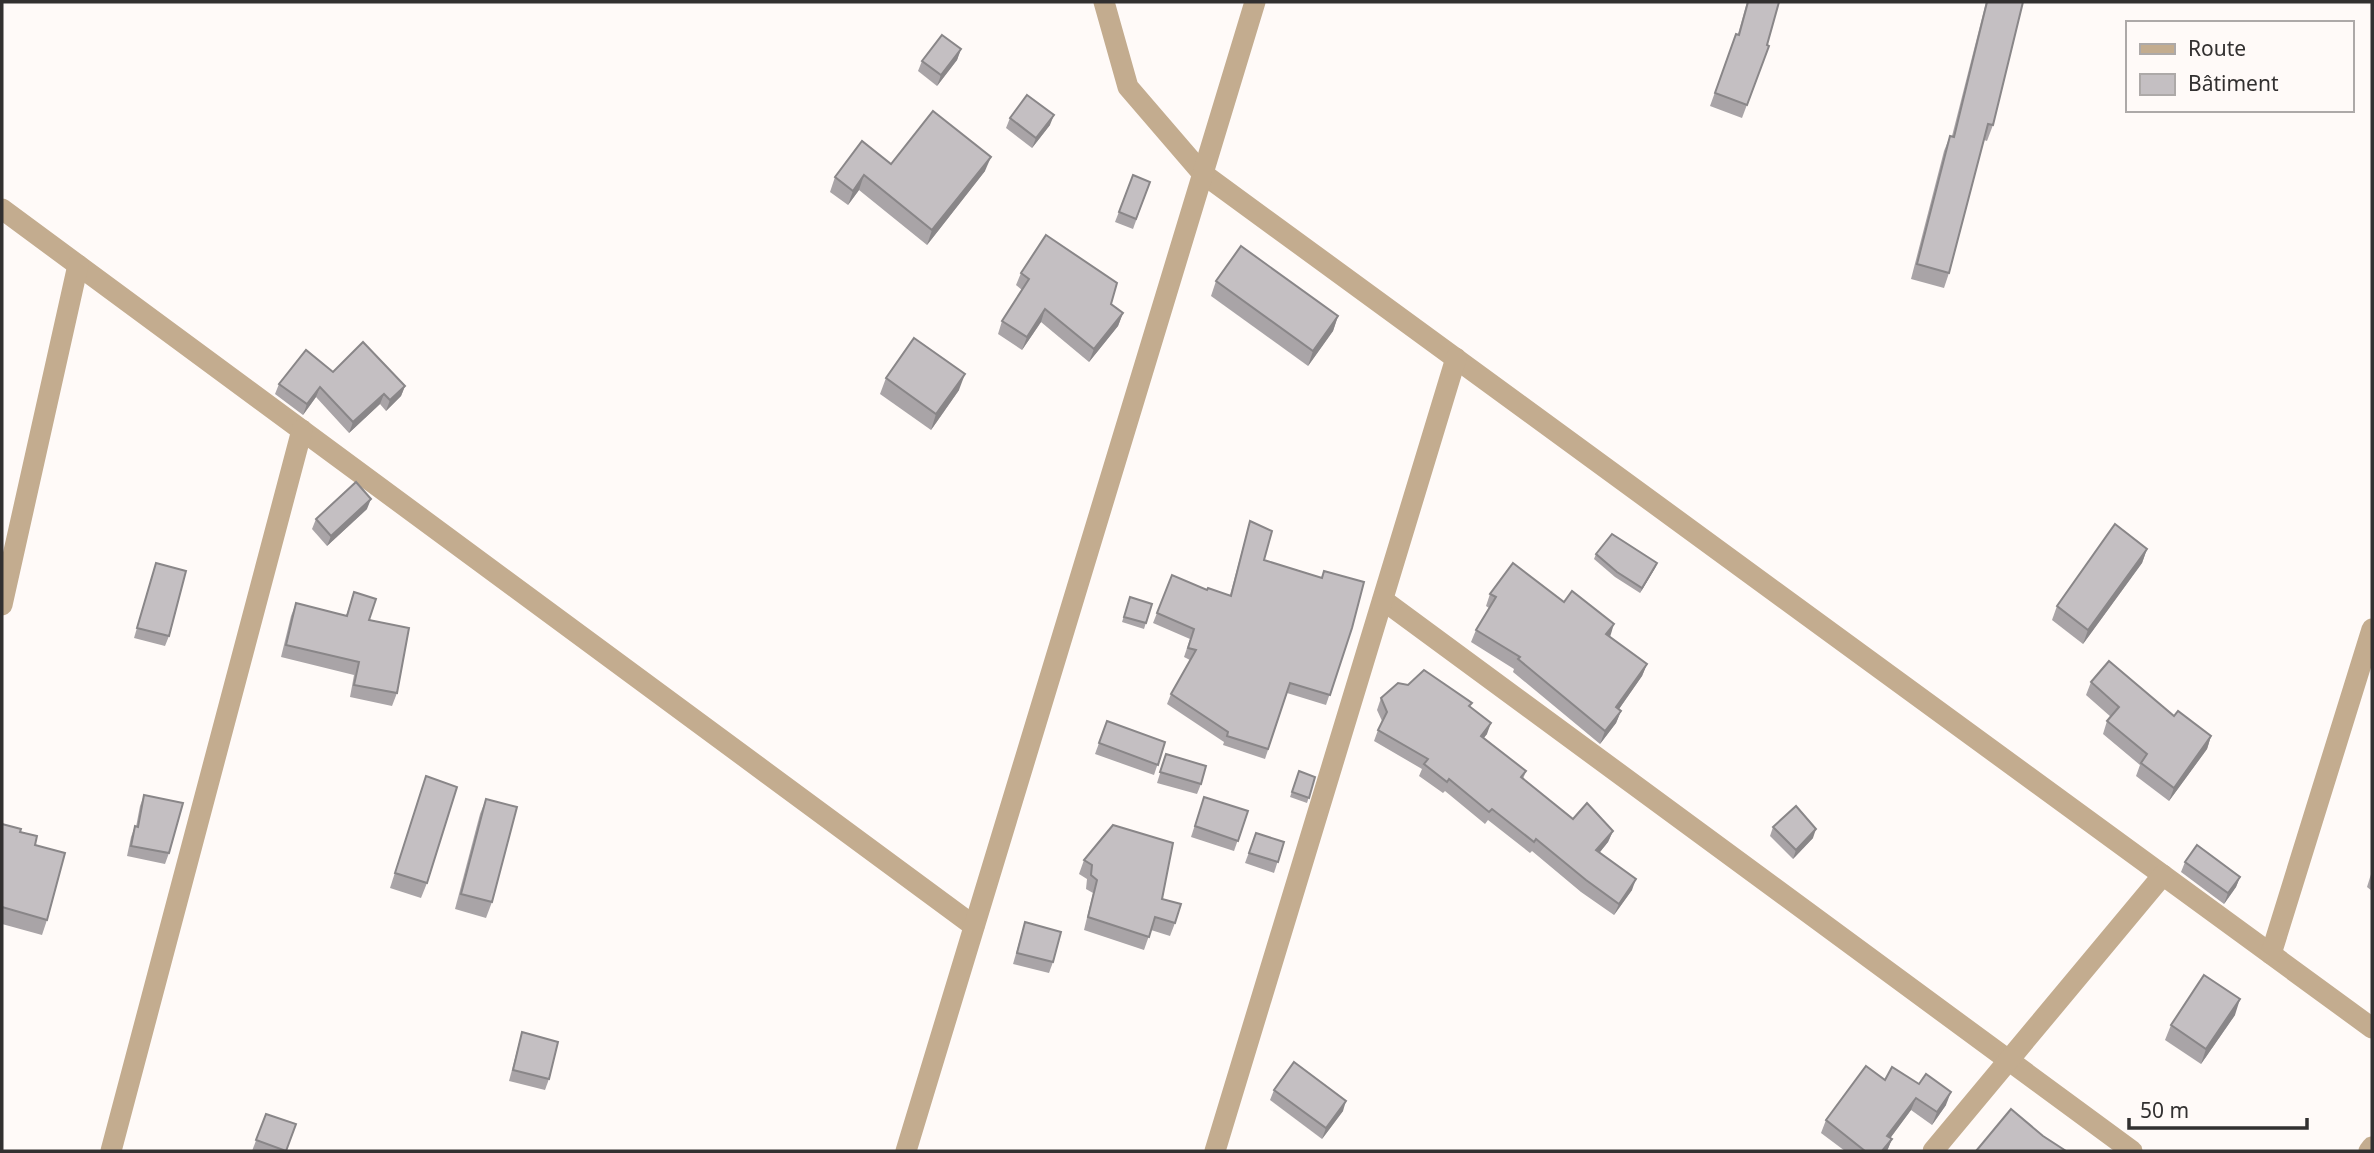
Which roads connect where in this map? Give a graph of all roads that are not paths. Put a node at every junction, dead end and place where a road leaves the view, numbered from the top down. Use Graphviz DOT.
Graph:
graph roads {
  1 [pos="1104,2"];
  2 [pos="1255,2"];
  3 [pos="1202,173"];
  4 [pos="2,209"];
  5 [pos="78,265"];
  6 [pos="1456,358"];
  7 [pos="302,430"];
  8 [pos="1382,600"];
  9 [pos="2,605"];
  10 [pos="2372,629"];
  11 [pos="2163,875"];
  12 [pos="974,926"];
  13 [pos="2271,954"];
  14 [pos="2372,1028"];
  15 [pos="2009,1061"];
  16 [pos="2372,1147"];
  17 [pos="111,1151"];
  18 [pos="905,1151"];
  19 [pos="1215,1151"];
  20 [pos="1933,1151"];
  21 [pos="2132,1151"];
  22 [pos="2369,1151"];
  1 -- 3 [label="street"];
  2 -- 3 [label="street"];
  3 -- 6 [label="street"];
  3 -- 12 [label="street"];
  4 -- 5 [label="street"];
  5 -- 7 [label="street"];
  5 -- 9 [label="street"];
  6 -- 8 [label="street"];
  6 -- 11 [label="street"];
  7 -- 12 [label="street"];
  7 -- 17 [label="street"];
  8 -- 15 [label="street"];
  8 -- 19 [label="street"];
  10 -- 13 [label="street"];
  11 -- 13 [label="street"];
  11 -- 15 [label="street"];
  12 -- 18 [label="street"];
  13 -- 14 [label="street"];
  15 -- 20 [label="street"];
  15 -- 21 [label="street"];
  16 -- 22 [label="street"];
}
